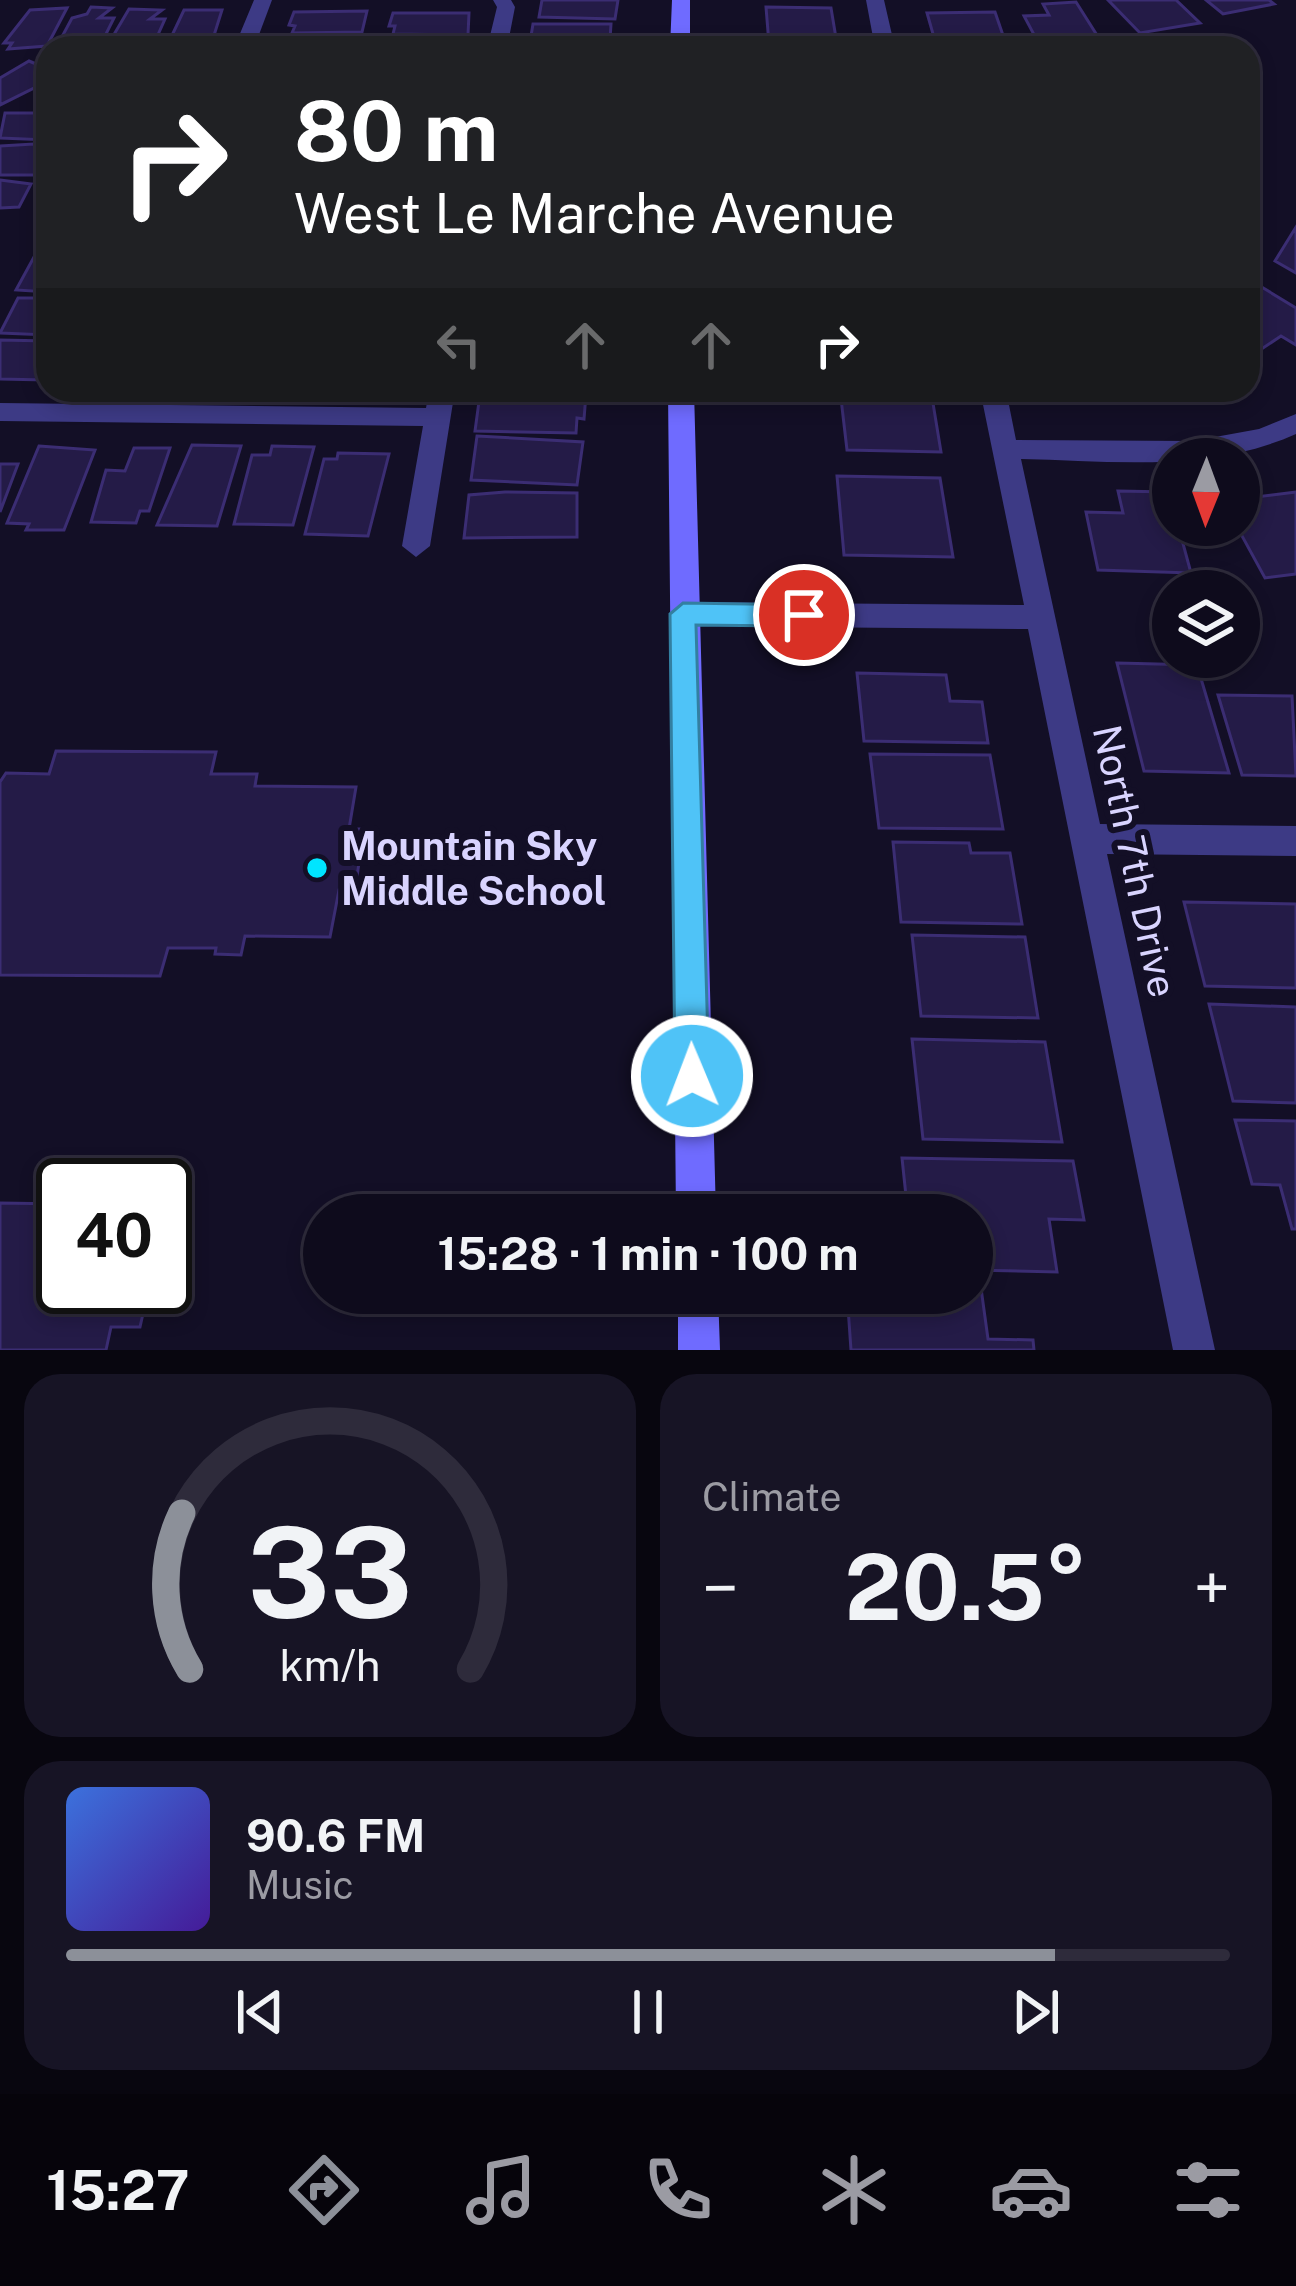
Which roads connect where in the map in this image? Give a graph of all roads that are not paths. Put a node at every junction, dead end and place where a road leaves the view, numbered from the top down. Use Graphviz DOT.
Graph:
graph roads {
  1 [pos="263,0"];
  2 [pos="502,0"];
  3 [pos="681,0"];
  4 [pos="875,0"];
  5 [pos="249,36"];
  6 [pos="500,36"];
  7 [pos="680,36"];
  8 [pos="882,36"];
  9 [pos="109,402"];
  10 [pos="681,402"];
  11 [pos="995,402"];
  12 [pos="440,404"];
  13 [pos="0,412"];
  14 [pos="1296,423"];
  15 [pos="1005,449"];
  16 [pos="416,546"];
  17 [pos="683,614"];
  18 [pos="1041,617"];
  19 [pos="1088,839"];
  20 [pos="1296,841"];
  21 [pos="696,1194"];
  22 [pos="698,1314"];
  23 [pos="699,1350"];
  24 [pos="1194,1350"];
  1 -- 5 [label="street"];
  2 -- 6 [label="street"];
  3 -- 7 [label="street"];
  4 -- 8 [label="street"];
  9 -- 12 [label="street"];
  9 -- 13 [label="street"];
  10 -- 17 [label="street"];
  11 -- 15 [label="street, North 7th Drive"];
  12 -- 16 [label="street"];
  14 -- 15 [label="street"];
  15 -- 18 [label="street, North 7th Drive"];
  17 -- 18 [label="street"];
  17 -- 21 [label="street"];
  18 -- 19 [label="street, North 7th Drive"];
  19 -- 20 [label="street"];
  19 -- 24 [label="street, North 7th Drive"];
  22 -- 23 [label="street"];
}
